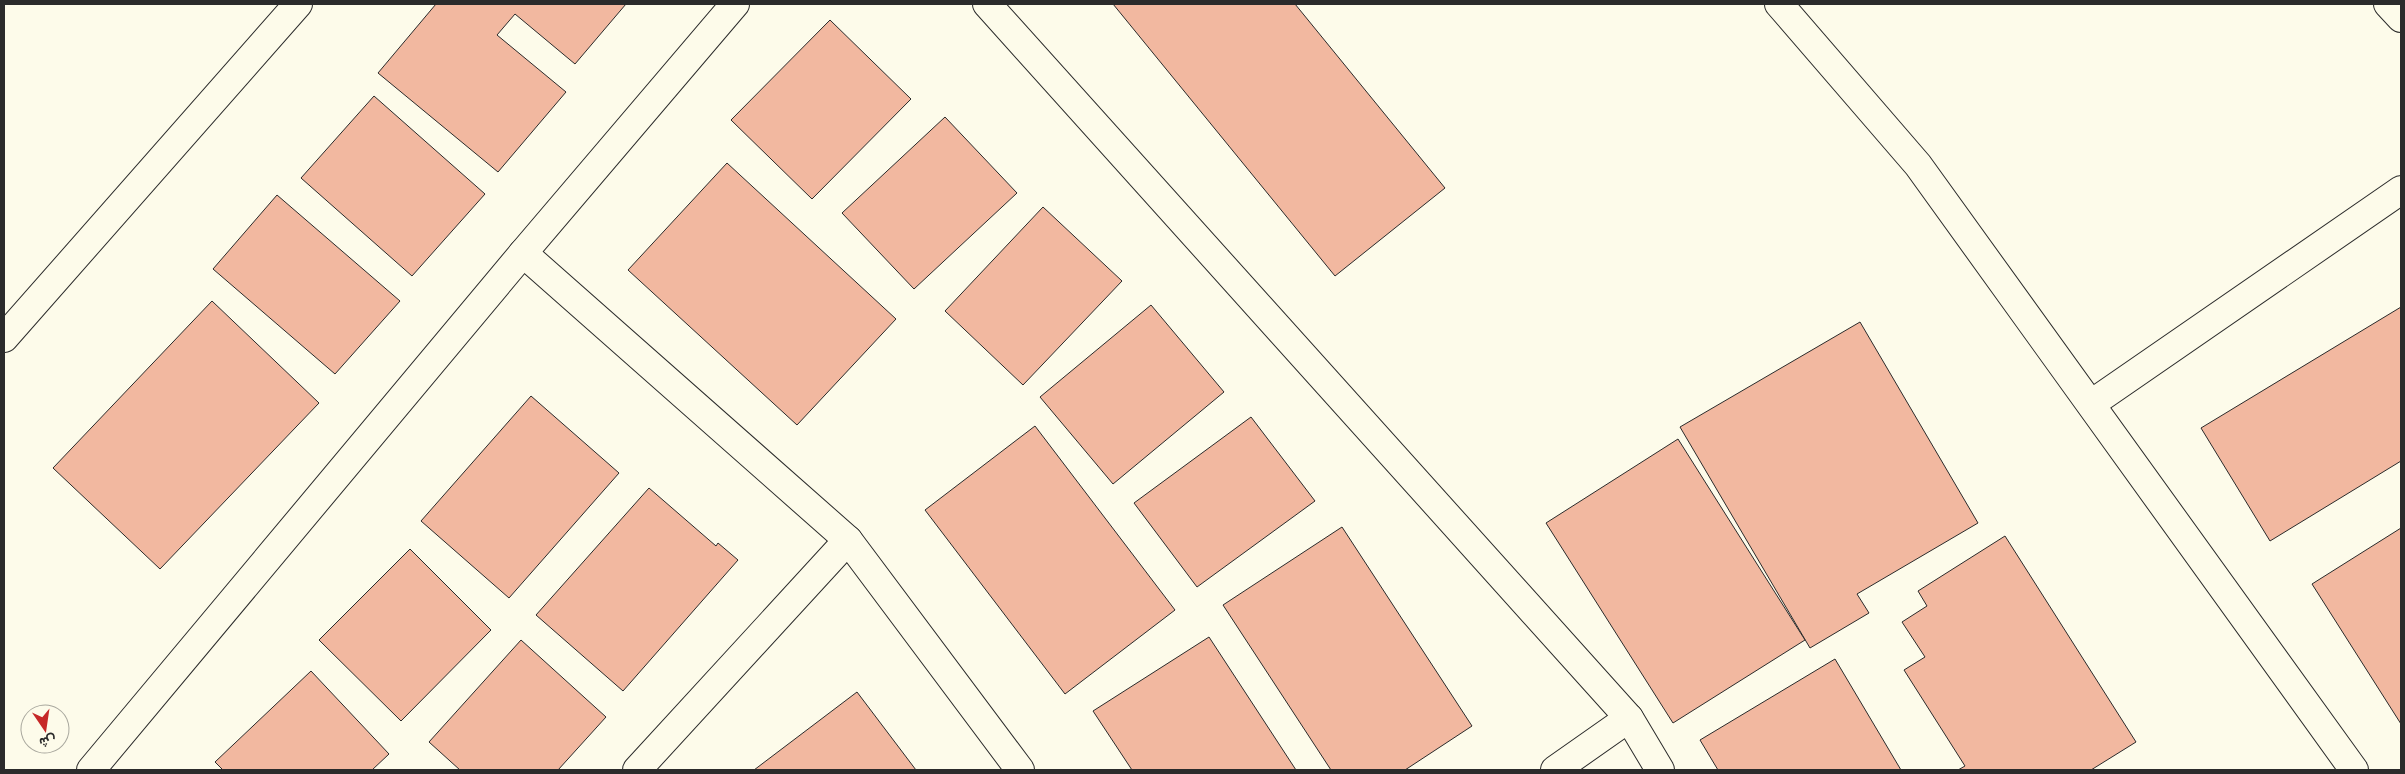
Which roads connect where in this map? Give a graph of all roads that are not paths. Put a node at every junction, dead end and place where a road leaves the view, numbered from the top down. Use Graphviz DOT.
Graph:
graph roads {
  1 [pos="298,4"];
  2 [pos="736,4"];
  3 [pos="987,4"];
  4 [pos="1779,4"];
  5 [pos="2388,4"];
  6 [pos="2401,18"];
  7 [pos="2401,190"];
  8 [pos="524,252"];
  9 [pos="4,338"];
  10 [pos="2091,404"];
  11 [pos="848,540"];
  12 [pos="1629,718"];
  13 [pos="91,770"];
  14 [pos="637,770"];
  15 [pos="1020,770"];
  16 [pos="1555,770"];
  17 [pos="1660,770"];
  18 [pos="2354,770"];
  1 -- 9 [label="street"];
  2 -- 8 [label="street"];
  3 -- 12 [label="street"];
  4 -- 10 [label="street"];
  5 -- 6 [label="street"];
  7 -- 10 [label="street"];
  8 -- 11 [label="street"];
  8 -- 13 [label="street"];
  10 -- 18 [label="street"];
  11 -- 14 [label="street"];
  11 -- 15 [label="street"];
  12 -- 16 [label="street"];
  12 -- 17 [label="street"];
}
